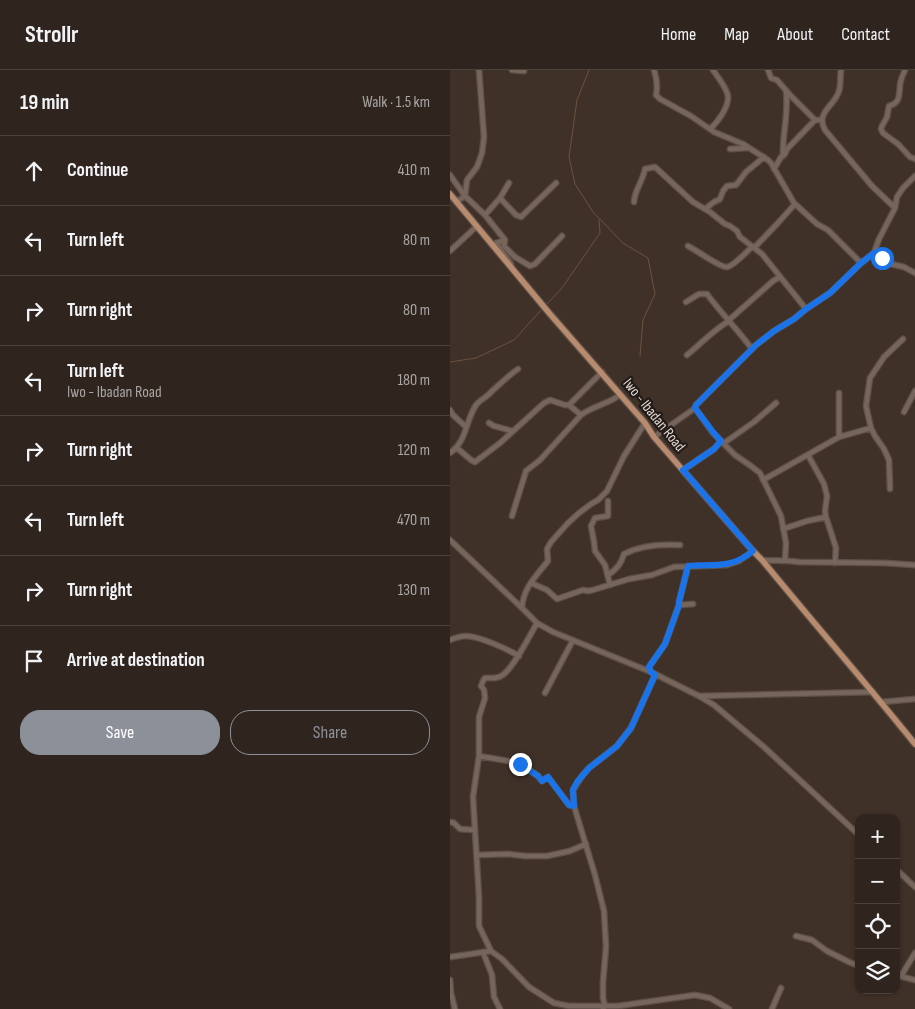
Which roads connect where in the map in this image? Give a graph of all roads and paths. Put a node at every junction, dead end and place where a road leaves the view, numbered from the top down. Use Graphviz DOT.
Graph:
graph roads {
  1 [pos="479,70"];
  2 [pos="512,70"];
  3 [pos="654,70"];
  4 [pos="713,70"];
  5 [pos="768,70"];
  6 [pos="841,70"];
  7 [pos="905,70"];
  8 [pos="524,71"];
  9 [pos="786,90"];
  10 [pos="815,120"];
  11 [pos="822,120"];
  12 [pos="710,129"];
  13 [pos="750,148"];
  14 [pos="730,149"];
  15 [pos="782,156"];
  16 [pos="764,157"];
  17 [pos="915,159"];
  18 [pos="774,169"];
  19 [pos="450,175"];
  20 [pos="915,176"];
  21 [pos="509,183"];
  22 [pos="556,183"];
  23 [pos="450,194"];
  24 [pos="465,196"];
  25 [pos="500,198"];
  26 [pos="456,202"];
  27 [pos="634,202"];
  28 [pos="795,204"];
  29 [pos="895,208"];
  30 [pos="705,209"];
  31 [pos="484,215"];
  32 [pos="477,226"];
  33 [pos="562,236"];
  34 [pos="505,240"];
  35 [pos="688,246"];
  36 [pos="753,247"];
  37 [pos="450,251"];
  38 [pos="874,253"];
  39 [pos="861,263"];
  40 [pos="915,273"];
  41 [pos="780,277"];
  42 [pos="539,301"];
  43 [pos="686,302"];
  44 [pos="806,309"];
  45 [pos="729,321"];
  46 [pos="903,338"];
  47 [pos="752,349"];
  48 [pos="687,355"];
  49 [pos="518,369"];
  50 [pos="602,372"];
  51 [pos="915,391"];
  52 [pos="839,393"];
  53 [pos="620,395"];
  54 [pos="776,403"];
  55 [pos="570,406"];
  56 [pos="695,408"];
  57 [pos="450,410"];
  58 [pos="904,412"];
  59 [pos="581,415"];
  60 [pos="489,422"];
  61 [pos="645,423"];
  62 [pos="466,427"];
  63 [pos="871,428"];
  64 [pos="512,432"];
  65 [pos="654,437"];
  66 [pos="839,437"];
  67 [pos="722,442"];
  68 [pos="458,448"];
  69 [pos="450,453"];
  70 [pos="808,455"];
  71 [pos="683,470"];
  72 [pos="763,480"];
  73 [pos="890,489"];
  74 [pos="608,501"];
  75 [pos="512,516"];
  76 [pos="826,518"];
  77 [pos="783,529"];
  78 [pos="450,540"];
  79 [pos="680,544"];
  80 [pos="753,551"];
  81 [pos="762,560"];
  82 [pos="785,560"];
  83 [pos="835,563"];
  84 [pos="688,566"];
  85 [pos="915,566"];
  86 [pos="608,575"];
  87 [pos="531,583"];
  88 [pos="610,585"];
  89 [pos="694,604"];
  90 [pos="679,605"];
  91 [pos="522,608"];
  92 [pos="537,623"];
  93 [pos="450,640"];
  94 [pos="574,640"];
  95 [pos="519,656"];
  96 [pos="653,674"];
  97 [pos="873,692"];
  98 [pos="545,693"];
  99 [pos="699,696"];
  100 [pos="705,699"];
  101 [pos="915,699"];
  102 [pos="881,702"];
  103 [pos="700,703"];
  104 [pos="915,744"];
  105 [pos="479,756"];
  106 [pos="574,806"];
  107 [pos="450,822"];
  108 [pos="475,830"];
  109 [pos="855,831"];
  110 [pos="586,844"];
  111 [pos="477,855"];
  112 [pos="900,873"];
  113 [pos="915,887"];
  114 [pos="796,936"];
  115 [pos="491,951"];
  116 [pos="483,952"];
  117 [pos="915,953"];
  118 [pos="450,957"];
  119 [pos="855,964"];
  120 [pos="900,974"];
  121 [pos="900,975"];
  122 [pos="450,980"];
  123 [pos="915,980"];
  124 [pos="781,988"];
  125 [pos="604,1008"];
  126 [pos="455,1009"];
  127 [pos="500,1009"];
  128 [pos="729,1009"];
  129 [pos="772,1009"];
  1 -- 24 [label="street"];
  2 -- 8 [label="street"];
  3 -- 12 [label="street"];
  4 -- 12 [label="street"];
  5 -- 9 [label="street"];
  6 -- 11 [label="street"];
  7 -- 17 [label="street"];
  9 -- 10 [label="street"];
  9 -- 15 [label="street"];
  10 -- 11 [label="street"];
  10 -- 15 [label="street"];
  11 -- 29 [label="street"];
  12 -- 13 [label="street"];
  13 -- 14 [label="street"];
  13 -- 16 [label="street"];
  15 -- 18 [label="street"];
  16 -- 18 [label="street"];
  16 -- 30 [label="street"];
  18 -- 28 [label="street"];
  19 -- 24 [label="street"];
  20 -- 29 [label="street"];
  21 -- 25 [label="street"];
  22 -- 25 [label="street"];
  23 -- 26 [label="main road, Iwo - Ibadan Road"];
  24 -- 26 [label="street"];
  24 -- 31 [label="street"];
  25 -- 31 [label="street"];
  26 -- 32 [label="main road, Iwo - Ibadan Road"];
  27 -- 30 [label="street"];
  28 -- 36 [label="street"];
  28 -- 39 [label="street"];
  29 -- 38 [label="street"];
  30 -- 36 [label="street"];
  31 -- 34 [label="street"];
  32 -- 37 [label="street"];
  32 -- 42 [label="main road, Iwo - Ibadan Road"];
  33 -- 34 [label="street"];
  34 -- 42 [label="street"];
  35 -- 36 [label="street"];
  36 -- 41 [label="street"];
  38 -- 39 [label="street"];
  38 -- 40 [label="street"];
  39 -- 44 [label="street"];
  41 -- 44 [label="street"];
  41 -- 45 [label="street"];
  42 -- 50 [label="main road, Iwo - Ibadan Road"];
  43 -- 45 [label="street"];
  44 -- 47 [label="street"];
  45 -- 47 [label="street"];
  45 -- 48 [label="street"];
  46 -- 63 [label="street"];
  47 -- 56 [label="street"];
  49 -- 62 [label="street"];
  50 -- 53 [label="main road, Iwo - Ibadan Road"];
  50 -- 55 [label="street"];
  51 -- 58 [label="street"];
  52 -- 66 [label="street"];
  53 -- 59 [label="street"];
  53 -- 61 [label="main road, Iwo - Ibadan Road"];
  54 -- 67 [label="street"];
  55 -- 59 [label="street"];
  55 -- 64 [label="street"];
  56 -- 65 [label="street"];
  56 -- 67 [label="street"];
  57 -- 62 [label="street"];
  59 -- 75 [label="street"];
  60 -- 64 [label="street"];
  61 -- 65 [label="main road, Iwo - Ibadan Road"];
  61 -- 87 [label="street"];
  62 -- 68 [label="street"];
  63 -- 66 [label="street"];
  63 -- 73 [label="street"];
  64 -- 68 [label="street"];
  65 -- 71 [label="main road, Iwo - Ibadan Road"];
  66 -- 70 [label="street"];
  67 -- 71 [label="street"];
  67 -- 72 [label="street"];
  68 -- 69 [label="street"];
  70 -- 72 [label="street"];
  70 -- 76 [label="street"];
  71 -- 80 [label="main road, Iwo - Ibadan Road"];
  72 -- 77 [label="street"];
  74 -- 86 [label="street"];
  76 -- 77 [label="street"];
  76 -- 83 [label="street"];
  77 -- 82 [label="street"];
  78 -- 91 [label="street"];
  79 -- 86 [label="street"];
  80 -- 81 [label="main road, Iwo - Ibadan Road"];
  80 -- 84 [label="street"];
  81 -- 82 [label="street"];
  81 -- 97 [label="main road, Iwo - Ibadan Road"];
  82 -- 83 [label="street"];
  83 -- 85 [label="street"];
  84 -- 88 [label="street"];
  84 -- 90 [label="street"];
  86 -- 88 [label="street"];
  87 -- 88 [label="street"];
  87 -- 91 [label="street"];
  89 -- 90 [label="street"];
  90 -- 96 [label="street"];
  91 -- 92 [label="street"];
  92 -- 94 [label="street"];
  92 -- 95 [label="street"];
  93 -- 95 [label="street"];
  94 -- 96 [label="street"];
  94 -- 98 [label="street"];
  95 -- 105 [label="street"];
  96 -- 99 [label="street"];
  96 -- 106 [label="street"];
  97 -- 99 [label="street"];
  97 -- 102 [label="main road, Iwo - Ibadan Road"];
  99 -- 100 [label="street"];
  100 -- 103 [label="street"];
  100 -- 109 [label="street"];
  101 -- 102 [label="street"];
  102 -- 104 [label="main road, Iwo - Ibadan Road"];
  105 -- 106 [label="street"];
  105 -- 108 [label="street"];
  106 -- 110 [label="street"];
  107 -- 108 [label="street"];
  108 -- 111 [label="street"];
  110 -- 111 [label="street"];
  110 -- 125 [label="street"];
  111 -- 115 [label="street"];
  112 -- 113 [label="street"];
  114 -- 119 [label="street"];
  115 -- 116 [label="street"];
  115 -- 125 [label="street"];
  116 -- 118 [label="street"];
  116 -- 127 [label="street"];
  117 -- 120 [label="street"];
  121 -- 123 [label="street"];
  122 -- 126 [label="street"];
  124 -- 129 [label="street"];
  125 -- 128 [label="street"];
}
